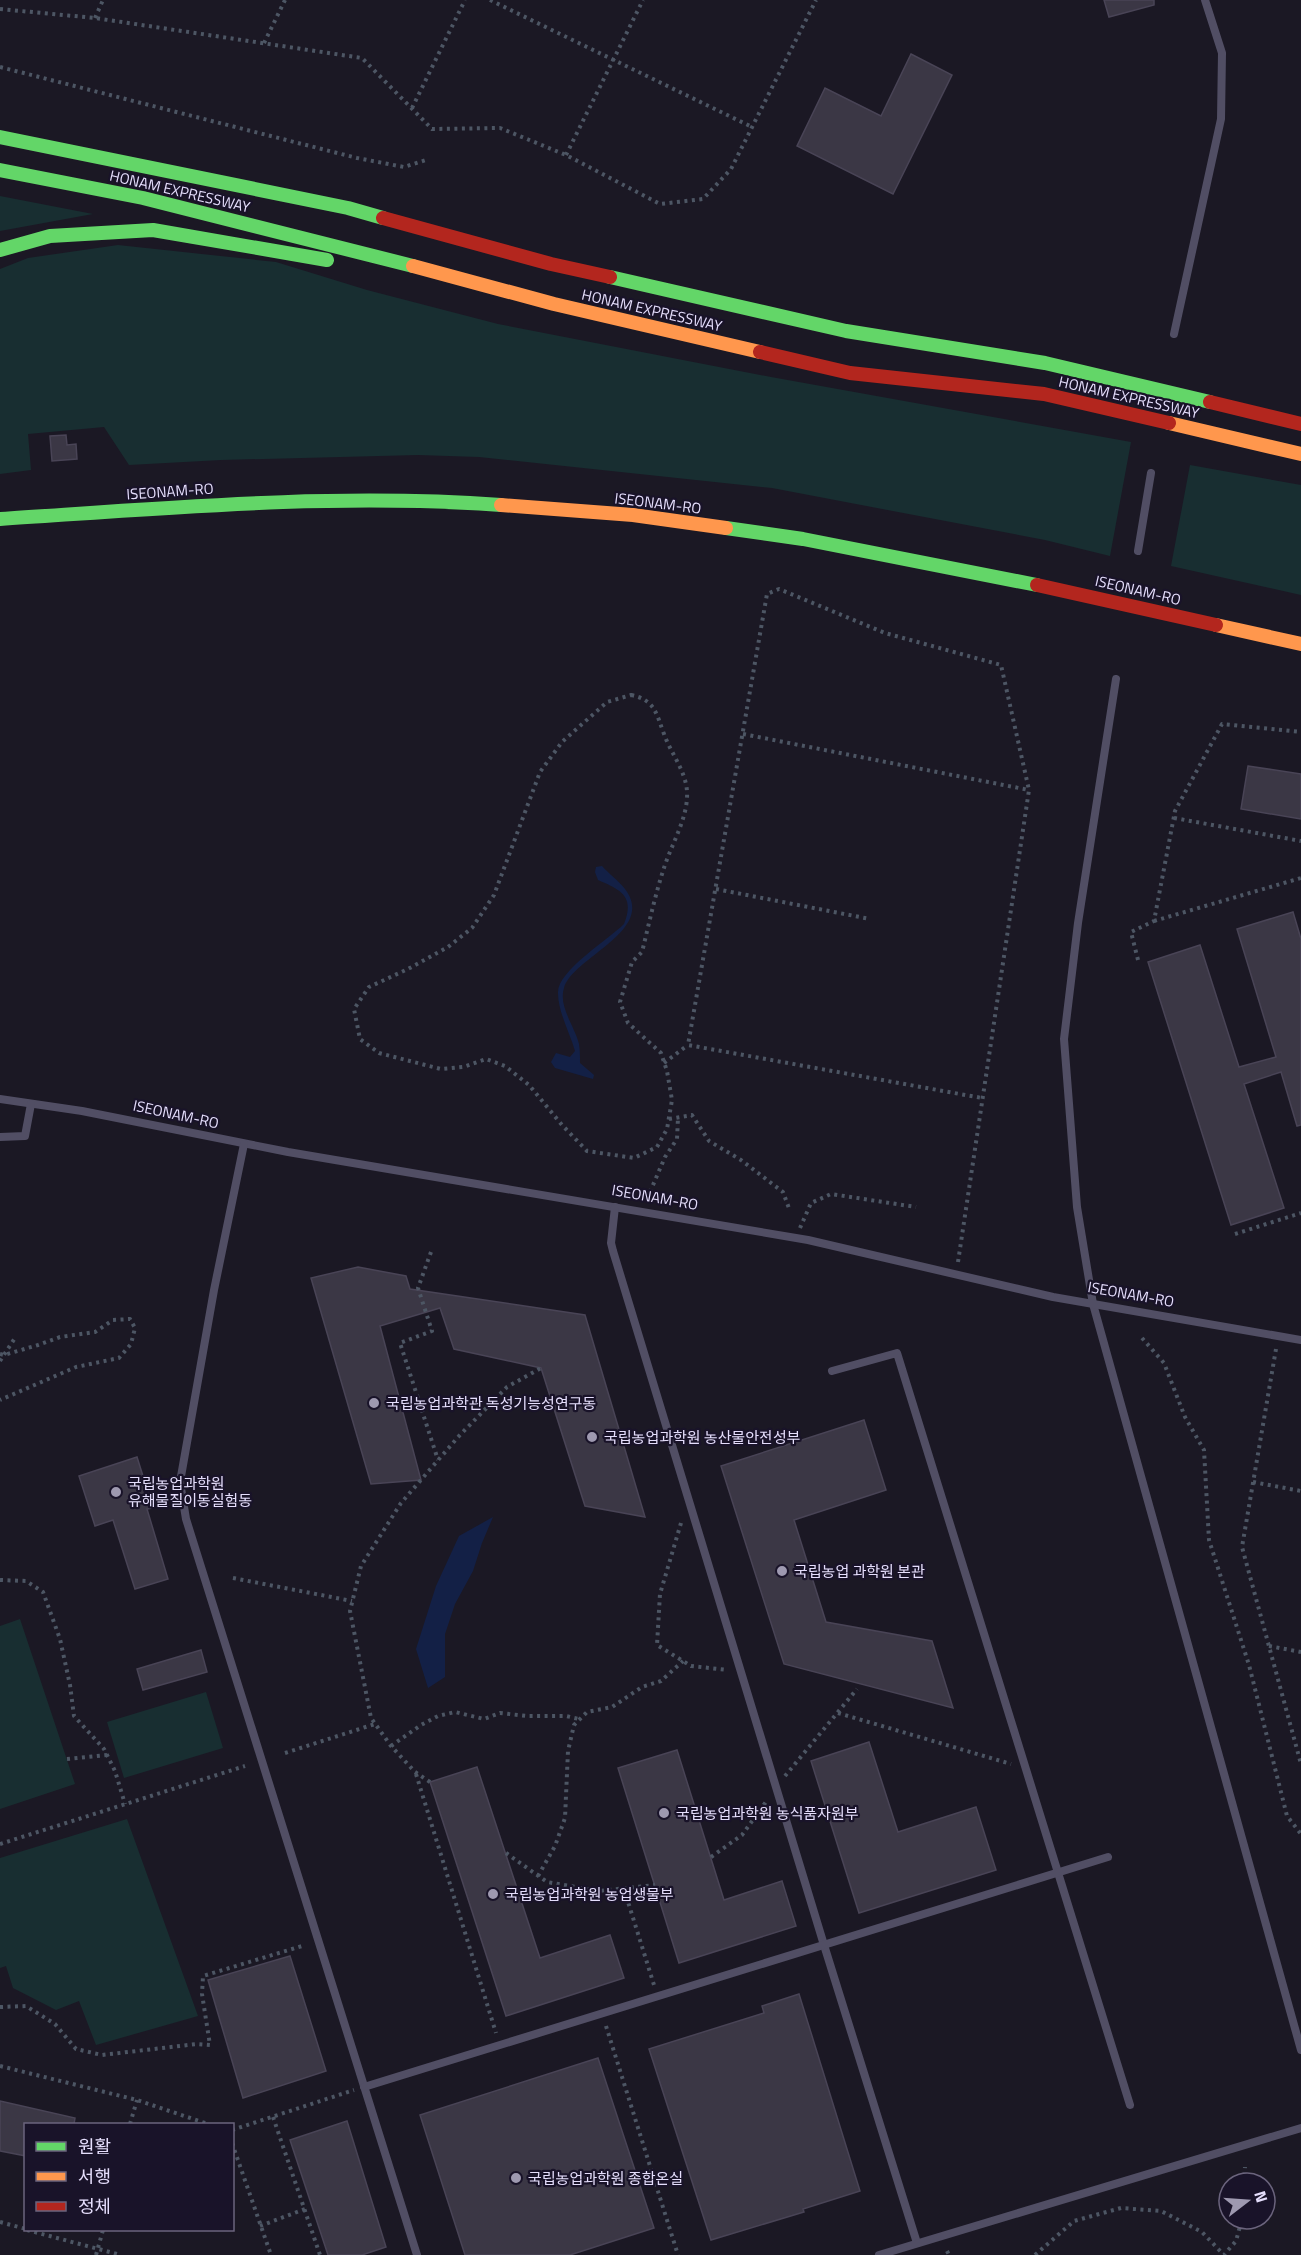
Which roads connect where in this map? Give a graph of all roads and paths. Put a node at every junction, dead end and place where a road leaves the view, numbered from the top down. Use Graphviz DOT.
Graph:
graph roads {
  1 [pos="103,0"];
  2 [pos="285,0"];
  3 [pos="465,0"];
  4 [pos="490,0"];
  5 [pos="643,0"];
  6 [pos="816,0"];
  7 [pos="1205,0"];
  8 [pos="0,9"];
  9 [pos="94,18"];
  10 [pos="264,43"];
  11 [pos="613,60"];
  12 [pos="0,67"];
  13 [pos="412,108"];
  14 [pos="752,127"];
  15 [pos="0,137"];
  16 [pos="566,155"];
  17 [pos="426,159"];
  18 [pos="0,170"];
  19 [pos="0,250"];
  20 [pos="378,256"];
  21 [pos="1174,334"];
  22 [pos="1301,424"];
  23 [pos="1301,454"];
  24 [pos="1151,473"];
  25 [pos="0,519"];
  26 [pos="1138,551"];
  27 [pos="1301,644"];
  28 [pos="1116,679"];
  29 [pos="1301,732"];
  30 [pos="743,734"];
  31 [pos="1029,790"];
  32 [pos="1174,818"];
  33 [pos="1301,841"];
  34 [pos="1301,878"];
  35 [pos="716,889"];
  36 [pos="870,919"];
  37 [pos="1154,921"];
  38 [pos="1138,960"];
  39 [pos="688,1045"];
  40 [pos="664,1063"];
  41 [pos="982,1098"];
  42 [pos="0,1099"];
  43 [pos="31,1104"];
  44 [pos="678,1118"];
  45 [pos="669,1119"];
  46 [pos="0,1137"];
  47 [pos="244,1144"];
  48 [pos="650,1192"];
  49 [pos="615,1207"];
  50 [pos="915,1207"];
  51 [pos="790,1211"];
  52 [pos="1301,1213"];
  53 [pos="1235,1234"];
  54 [pos="796,1238"];
  55 [pos="431,1252"];
  56 [pos="956,1274"];
  57 [pos="1093,1304"];
  58 [pos="1279,1336"];
  59 [pos="15,1338"];
  60 [pos="1142,1338"];
  61 [pos="1301,1340"];
  62 [pos="2,1354"];
  63 [pos="0,1361"];
  64 [pos="541,1368"];
  65 [pos="832,1371"];
  66 [pos="0,1400"];
  67 [pos="438,1461"];
  68 [pos="1253,1482"];
  69 [pos="1301,1491"];
  70 [pos="688,1500"];
  71 [pos="233,1578"];
  72 [pos="0,1580"];
  73 [pos="352,1601"];
  74 [pos="1269,1646"];
  75 [pos="1301,1652"];
  76 [pos="683,1661"];
  77 [pos="741,1671"];
  78 [pos="857,1689"];
  79 [pos="838,1713"];
  80 [pos="580,1720"];
  81 [pos="375,1724"];
  82 [pos="391,1746"];
  83 [pos="285,1753"];
  84 [pos="107,1755"];
  85 [pos="67,1759"];
  86 [pos="1301,1764"];
  87 [pos="245,1766"];
  88 [pos="1026,1768"];
  89 [pos="416,1772"];
  90 [pos="430,1782"];
  91 [pos="776,1787"];
  92 [pos="125,1804"];
  93 [pos="1301,1834"];
  94 [pos="0,1844"];
  95 [pos="506,1853"];
  96 [pos="711,1857"];
  97 [pos="1108,1857"];
  98 [pos="1058,1872"];
  99 [pos="538,1876"];
  100 [pos="655,1885"];
  101 [pos="624,1889"];
  102 [pos="824,1945"];
  103 [pos="302,1946"];
  104 [pos="657,1996"];
  105 [pos="0,2007"];
  106 [pos="602,2013"];
  107 [pos="500,2045"];
  108 [pos="1301,2050"];
  109 [pos="0,2066"];
  110 [pos="364,2087"];
  111 [pos="137,2100"];
  112 [pos="1130,2105"];
  113 [pos="273,2116"];
  114 [pos="130,2123"];
  115 [pos="205,2123"];
  116 [pos="1301,2128"];
  117 [pos="234,2129"];
  118 [pos="234,2149"];
  119 [pos="1245,2167"];
  120 [pos="1245,2171"];
  121 [pos="305,2209"];
  122 [pos="0,2222"];
  123 [pos="260,2226"];
  124 [pos="24,2228"];
  125 [pos="33,2231"];
  126 [pos="102,2231"];
  127 [pos="1239,2231"];
  128 [pos="917,2243"];
  129 [pos="98,2249"];
  130 [pos="96,2255"];
  131 [pos="121,2255"];
  132 [pos="271,2255"];
  133 [pos="320,2255"];
  134 [pos="417,2255"];
  135 [pos="678,2255"];
  136 [pos="879,2255"];
  137 [pos="1035,2255"];
  1 -- 9 [label="path"];
  2 -- 10 [label="path"];
  3 -- 13 [label="path"];
  4 -- 11 [label="path"];
  5 -- 11 [label="path"];
  6 -- 14 [label="path"];
  7 -- 21 [label="lane"];
  8 -- 9 [label="path"];
  9 -- 10 [label="path"];
  10 -- 13 [label="path"];
  11 -- 14 [label="path"];
  11 -- 16 [label="path"];
  12 -- 17 [label="path"];
  13 -- 16 [label="path"];
  14 -- 16 [label="path"];
  15 -- 22 [label="main road, HONAM EXPRESSWAY"];
  18 -- 20 [label="main road, HONAM EXPRESSWAY"];
  19 -- 20 [label="main road"];
  20 -- 23 [label="main road, HONAM EXPRESSWAY"];
  24 -- 26 [label="lane"];
  25 -- 27 [label="main road, ISEONAM-RO"];
  28 -- 57 [label="lane"];
  29 -- 32 [label="path"];
  30 -- 31 [label="path"];
  30 -- 31 [label="path"];
  30 -- 35 [label="path"];
  31 -- 41 [label="path"];
  32 -- 33 [label="path"];
  32 -- 37 [label="path"];
  34 -- 37 [label="path"];
  35 -- 36 [label="path"];
  35 -- 39 [label="path"];
  37 -- 38 [label="path"];
  39 -- 40 [label="path"];
  39 -- 41 [label="path"];
  40 -- 45 [label="path"];
  40 -- 45 [label="path"];
  41 -- 56 [label="path"];
  42 -- 43 [label="lane, ISEONAM-RO"];
  43 -- 46 [label="lane"];
  43 -- 47 [label="lane, ISEONAM-RO"];
  44 -- 45 [label="path"];
  44 -- 48 [label="path"];
  44 -- 51 [label="path"];
  47 -- 49 [label="lane, ISEONAM-RO"];
  47 -- 110 [label="lane"];
  49 -- 54 [label="lane, ISEONAM-RO"];
  49 -- 70 [label="lane"];
  50 -- 54 [label="path"];
  52 -- 53 [label="path"];
  54 -- 56 [label="lane, ISEONAM-RO"];
  55 -- 67 [label="path"];
  56 -- 57 [label="lane, ISEONAM-RO"];
  57 -- 58 [label="lane, ISEONAM-RO"];
  57 -- 108 [label="lane"];
  58 -- 61 [label="lane, ISEONAM-RO"];
  58 -- 68 [label="path"];
  59 -- 62 [label="path"];
  60 -- 93 [label="path"];
  62 -- 63 [label="path"];
  62 -- 66 [label="path"];
  64 -- 67 [label="path"];
  65 -- 88 [label="lane"];
  67 -- 73 [label="path"];
  68 -- 69 [label="path"];
  68 -- 74 [label="path"];
  70 -- 76 [label="path"];
  70 -- 77 [label="lane"];
  71 -- 73 [label="path"];
  72 -- 84 [label="path"];
  73 -- 81 [label="path"];
  74 -- 75 [label="path"];
  74 -- 86 [label="path"];
  76 -- 77 [label="path"];
  76 -- 80 [label="path"];
  77 -- 91 [label="lane"];
  78 -- 79 [label="path"];
  79 -- 88 [label="path"];
  79 -- 91 [label="path"];
  80 -- 82 [label="path"];
  80 -- 99 [label="path"];
  81 -- 82 [label="path"];
  81 -- 83 [label="path"];
  82 -- 89 [label="path"];
  84 -- 85 [label="path"];
  84 -- 92 [label="path"];
  87 -- 92 [label="path"];
  88 -- 98 [label="lane"];
  89 -- 90 [label="path"];
  89 -- 107 [label="path"];
  91 -- 96 [label="path"];
  91 -- 102 [label="lane"];
  92 -- 94 [label="path"];
  95 -- 99 [label="path"];
  97 -- 98 [label="lane"];
  98 -- 102 [label="lane"];
  98 -- 112 [label="lane"];
  99 -- 101 [label="path"];
  100 -- 101 [label="path"];
  101 -- 104 [label="path"];
  102 -- 104 [label="lane"];
  102 -- 128 [label="lane"];
  103 -- 105 [label="path"];
  104 -- 106 [label="lane"];
  106 -- 107 [label="lane"];
  106 -- 135 [label="path"];
  107 -- 110 [label="lane"];
  109 -- 111 [label="path"];
  110 -- 113 [label="path"];
  110 -- 134 [label="lane"];
  111 -- 114 [label="path"];
  111 -- 115 [label="path"];
  113 -- 117 [label="path"];
  113 -- 121 [label="path"];
  116 -- 128 [label="lane"];
  118 -- 123 [label="path"];
  119 -- 120 [label="path"];
  121 -- 123 [label="path"];
  121 -- 133 [label="path"];
  122 -- 124 [label="path"];
  123 -- 132 [label="path"];
  125 -- 129 [label="path"];
  126 -- 129 [label="path"];
  127 -- 137 [label="path"];
  128 -- 136 [label="lane"];
  129 -- 130 [label="path"];
  129 -- 131 [label="path"];
}
